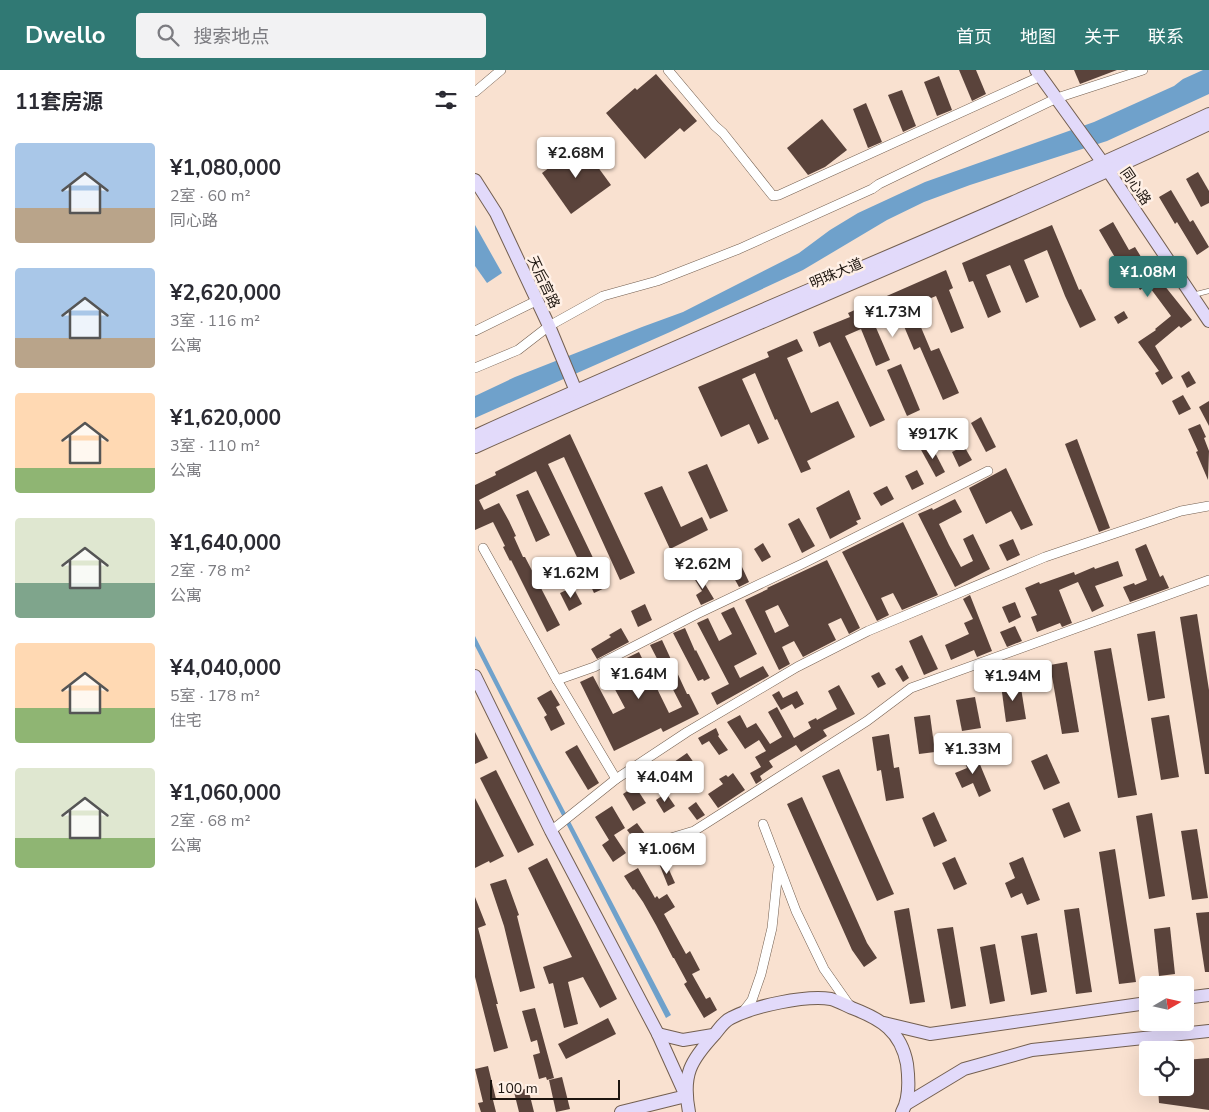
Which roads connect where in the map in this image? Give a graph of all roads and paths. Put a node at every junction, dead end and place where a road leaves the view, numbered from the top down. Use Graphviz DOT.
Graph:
graph roads {
  1 [pos="501,70"];
  2 [pos="668,70"];
  3 [pos="1143,70"];
  4 [pos="1039,73"];
  5 [pos="475,92"];
  6 [pos="1057,98"];
  7 [pos="1209,114"];
  8 [pos="1209,124"];
  9 [pos="1105,168"];
  10 [pos="475,180"];
  11 [pos="1209,291"];
  12 [pos="1193,295"];
  13 [pos="536,301"];
  14 [pos="1209,321"];
  15 [pos="549,326"];
  16 [pos="475,331"];
  17 [pos="475,368"];
  18 [pos="577,391"];
  19 [pos="475,436"];
  20 [pos="475,447"];
  21 [pos="988,471"];
  22 [pos="1209,506"];
  23 [pos="483,548"];
  24 [pos="1209,580"];
  25 [pos="475,676"];
  26 [pos="557,680"];
  27 [pos="616,780"];
  28 [pos="763,824"];
  29 [pos="554,829"];
  30 [pos="638,844"];
  31 [pos="778,867"];
  32 [pos="1209,995"];
  33 [pos="1194,997"];
  34 [pos="1139,1004"];
  35 [pos="851,1007"];
  36 [pos="740,1014"];
  37 [pos="883,1023"];
  38 [pos="1209,1031"];
  39 [pos="658,1034"];
  40 [pos="713,1035"];
  41 [pos="686,1096"];
  42 [pos="904,1108"];
  43 [pos="621,1112"];
  44 [pos="689,1112"];
  1 -- 5 [label="street"];
  2 -- 4 [label="street"];
  3 -- 6 [label="street"];
  4 -- 6 [label="street, 同心路"];
  6 -- 9 [label="street, 同心路"];
  6 -- 15 [label="street"];
  7 -- 9 [label="street, 明珠大道"];
  8 -- 9 [label="street, 明珠大道"];
  9 -- 12 [label="street, 同心路"];
  9 -- 18 [label="street, 明珠大道"];
  10 -- 13 [label="street, 天后宫路"];
  11 -- 12 [label="lane"];
  12 -- 14 [label="street, 同心路"];
  13 -- 15 [label="street, 天后宫路"];
  13 -- 16 [label="street"];
  15 -- 17 [label="street"];
  15 -- 18 [label="street, 天后宫路"];
  18 -- 19 [label="street, 明珠大道"];
  18 -- 20 [label="street, 明珠大道"];
  21 -- 26 [label="street"];
  22 -- 27 [label="street"];
  23 -- 26 [label="street"];
  24 -- 30 [label="street"];
  25 -- 29 [label="street"];
  26 -- 27 [label="street"];
  27 -- 29 [label="street"];
  28 -- 31 [label="street"];
  29 -- 39 [label="street"];
  31 -- 35 [label="street"];
  31 -- 36 [label="street"];
  32 -- 33 [label="street"];
  34 -- 37 [label="street"];
  35 -- 36 [label="street"];
  35 -- 37 [label="street"];
  36 -- 40 [label="street"];
  37 -- 42 [label="street"];
  38 -- 42 [label="street"];
  39 -- 40 [label="street"];
  39 -- 41 [label="street"];
  40 -- 41 [label="street"];
  41 -- 43 [label="street"];
  41 -- 44 [label="street"];
}
